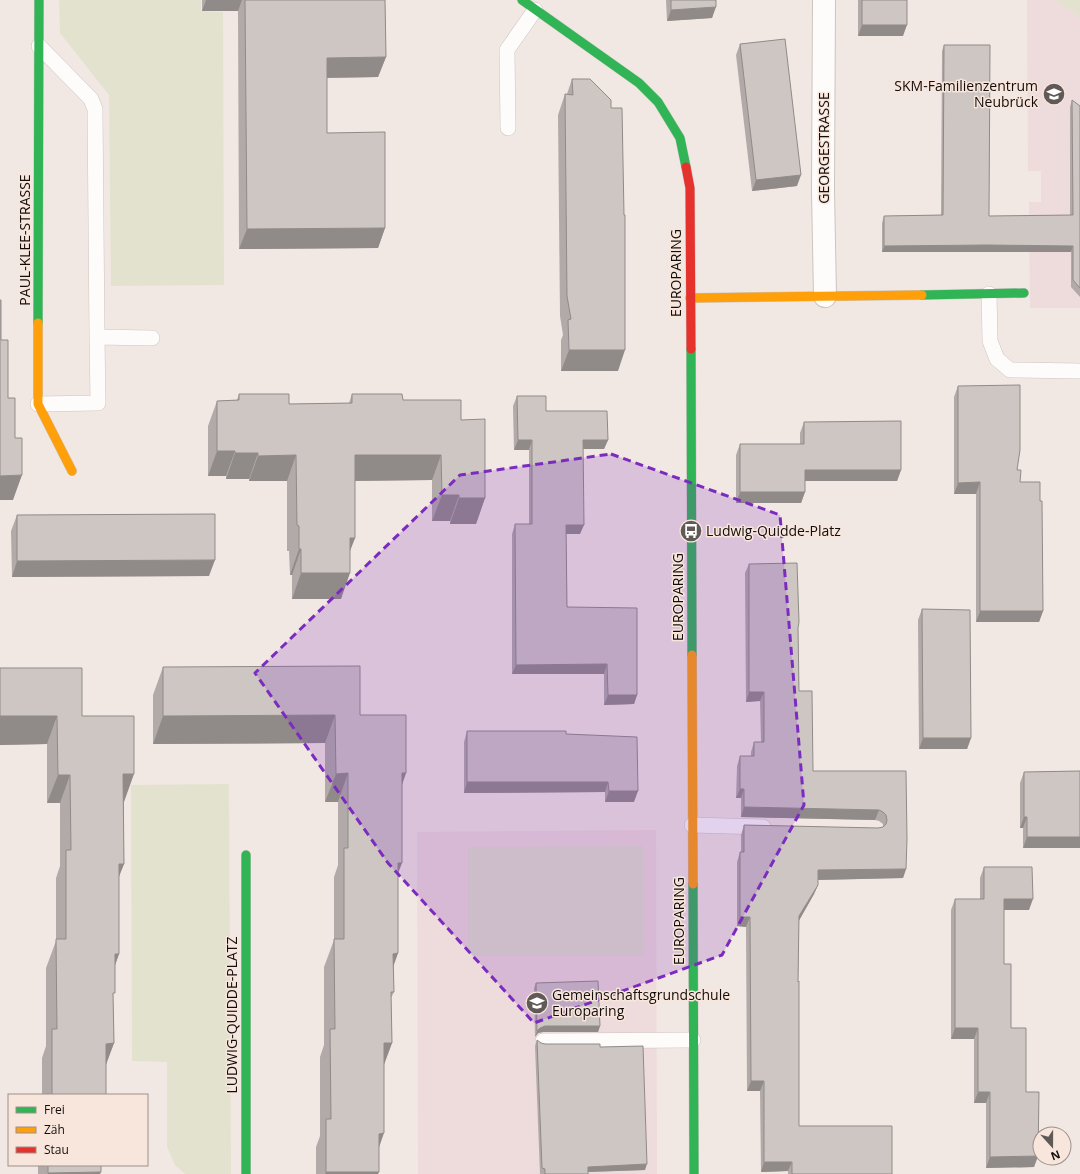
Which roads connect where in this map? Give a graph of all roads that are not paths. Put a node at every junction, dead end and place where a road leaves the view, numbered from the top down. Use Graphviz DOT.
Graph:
graph roads {
  1 [pos="39,0"];
  2 [pos="522,0"];
  3 [pos="824,0"];
  4 [pos="535,10"];
  5 [pos="39,46"];
  6 [pos="508,128"];
  7 [pos="1024,293"];
  8 [pos="989,294"];
  9 [pos="825,296"];
  10 [pos="690,298"];
  11 [pos="97,337"];
  12 [pos="152,338"];
  13 [pos="1080,371"];
  14 [pos="38,404"];
  15 [pos="72,471"];
  16 [pos="692,825"];
  17 [pos="780,827"];
  18 [pos="246,855"];
  19 [pos="693,1040"];
  20 [pos="543,1042"];
  21 [pos="246,1174"];
  22 [pos="694,1174"];
  1 -- 5 [label="street, PAUL-KLEE-STRASSE"];
  2 -- 4 [label="street, EUROPARING"];
  3 -- 9 [label="street, GEORGESTRASSE"];
  4 -- 6 [label="lane"];
  4 -- 10 [label="street, EUROPARING"];
  5 -- 11 [label="lane"];
  5 -- 14 [label="street, PAUL-KLEE-STRASSE"];
  7 -- 8 [label="street"];
  8 -- 9 [label="street"];
  8 -- 13 [label="lane"];
  9 -- 10 [label="street"];
  10 -- 16 [label="street, EUROPARING"];
  11 -- 12 [label="lane"];
  11 -- 14 [label="lane"];
  14 -- 15 [label="street, PAUL-KLEE-STRASSE"];
  16 -- 17 [label="lane"];
  16 -- 19 [label="street, EUROPARING"];
  18 -- 21 [label="street, LUDWIG-QUIDDE-PLATZ"];
  19 -- 20 [label="lane"];
  19 -- 22 [label="street, EUROPARING"];
}
